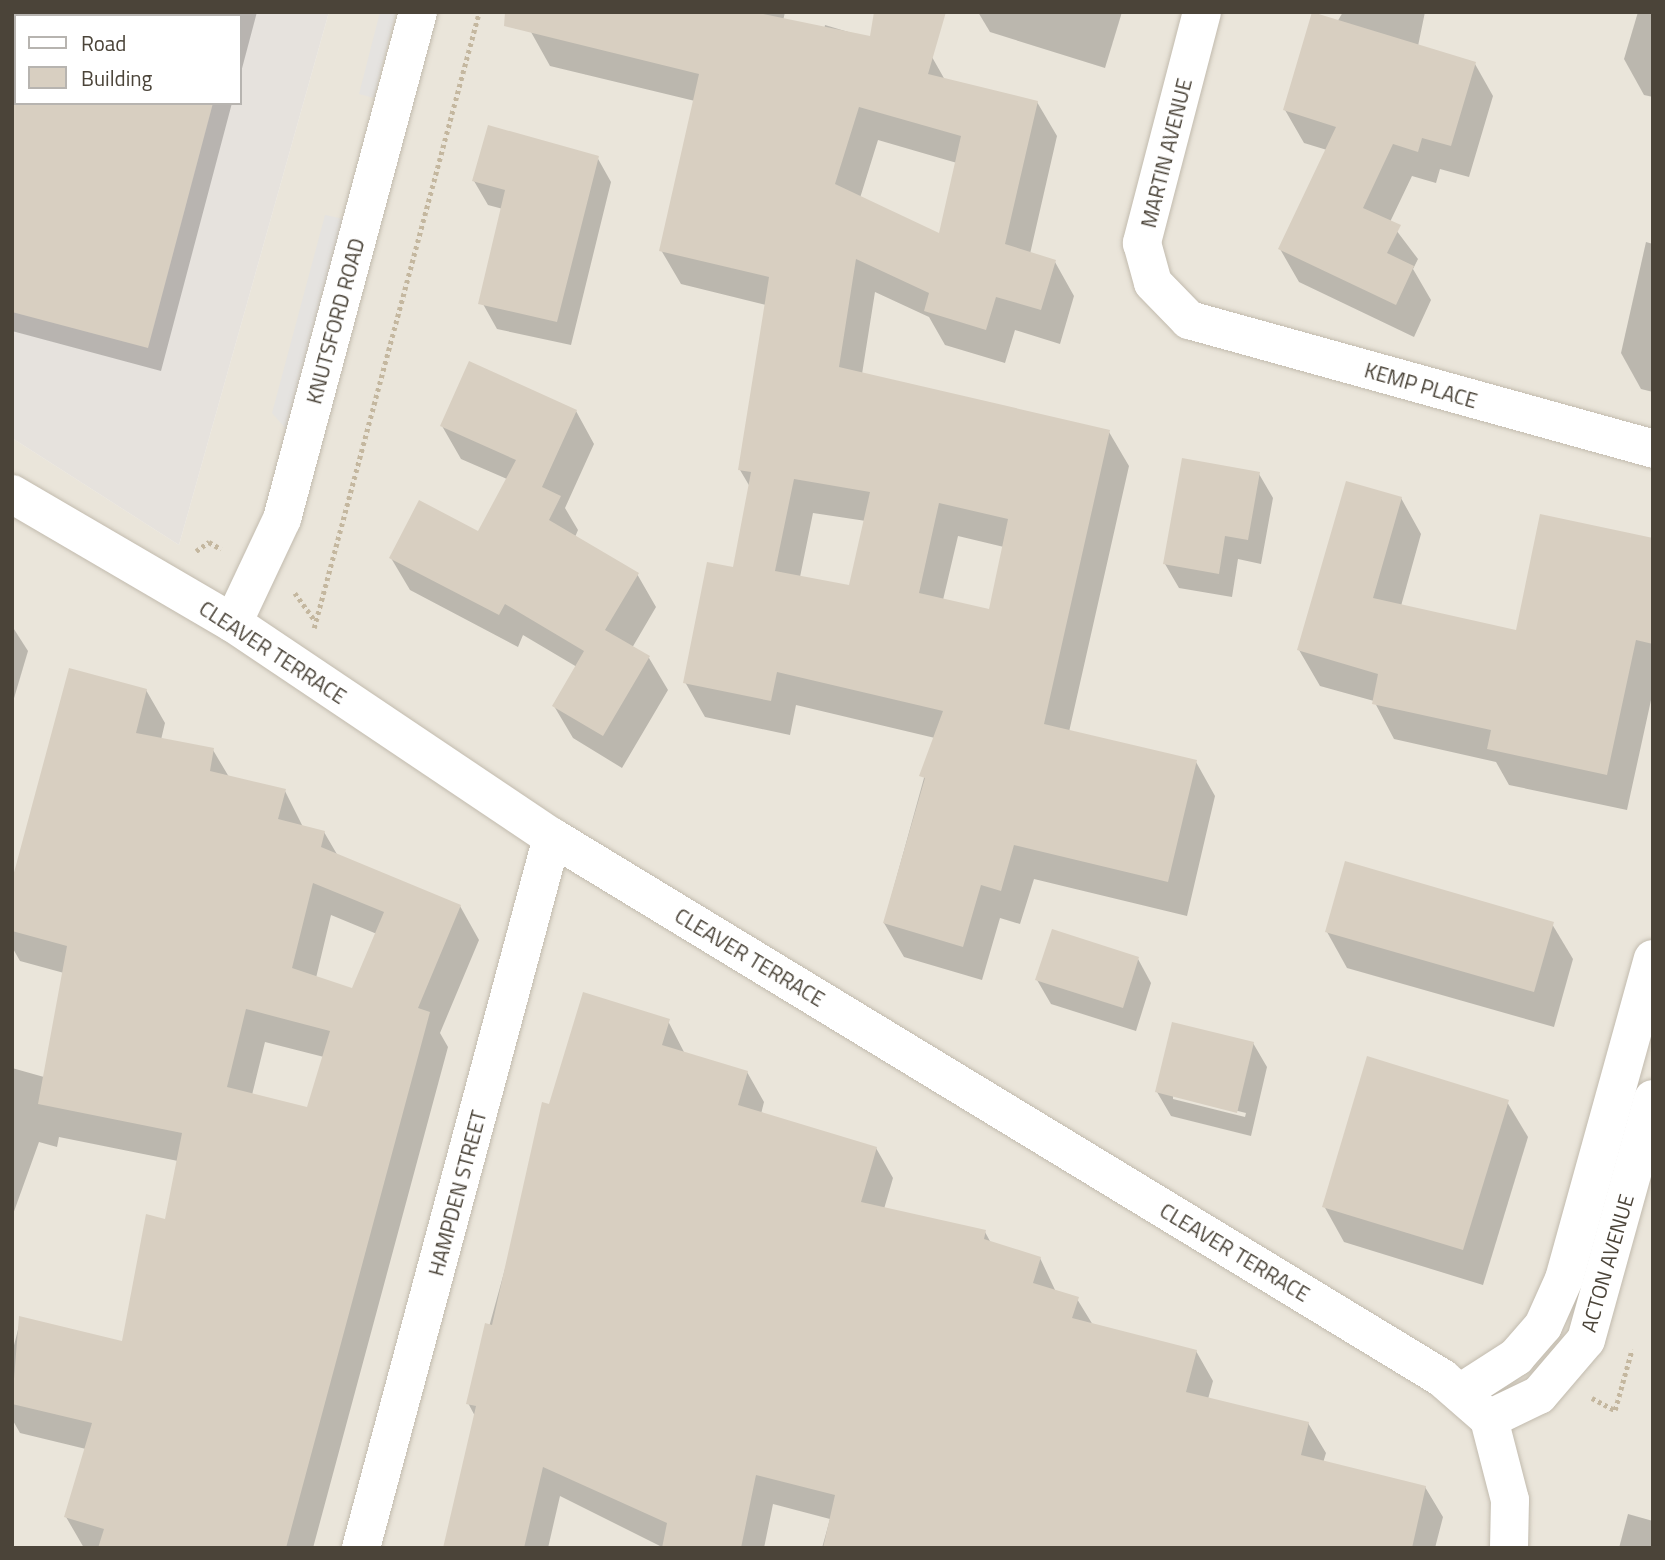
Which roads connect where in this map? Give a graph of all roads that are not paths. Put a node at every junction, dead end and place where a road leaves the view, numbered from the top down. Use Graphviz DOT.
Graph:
graph roads {
  1 [pos="418,12"];
  2 [pos="1202,12"];
  3 [pos="1189,320"];
  4 [pos="1653,449"];
  5 [pos="12,494"];
  6 [pos="233,624"];
  7 [pos="552,837"];
  8 [pos="1653,959"];
  9 [pos="1653,1099"];
  10 [pos="1460,1393"];
  11 [pos="1489,1419"];
  12 [pos="361,1548"];
  13 [pos="1508,1548"];
  1 -- 6 [label="street, KNUTSFORD ROAD"];
  2 -- 3 [label="street, MARTIN AVENUE"];
  3 -- 4 [label="street, KEMP PLACE"];
  5 -- 6 [label="street, CLEAVER TERRACE"];
  6 -- 7 [label="street, CLEAVER TERRACE"];
  7 -- 10 [label="street, CLEAVER TERRACE"];
  7 -- 12 [label="street, HAMPDEN STREET"];
  8 -- 10 [label="street, ACTON AVENUE"];
  9 -- 11 [label="street, ACTON AVENUE"];
  10 -- 11 [label="street, CLEAVER TERRACE"];
  11 -- 13 [label="street"];
}
